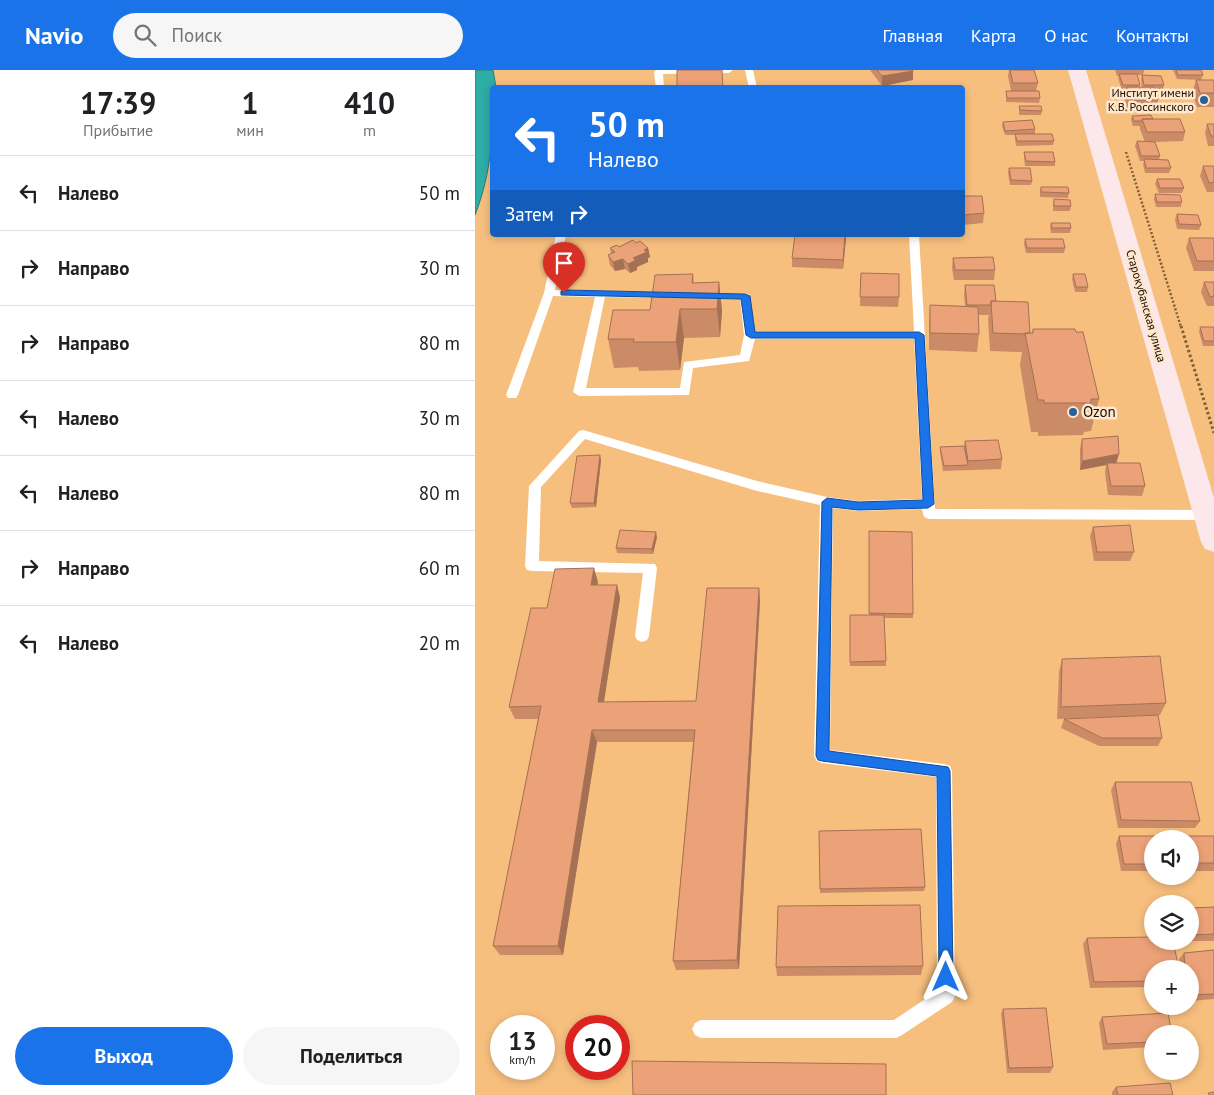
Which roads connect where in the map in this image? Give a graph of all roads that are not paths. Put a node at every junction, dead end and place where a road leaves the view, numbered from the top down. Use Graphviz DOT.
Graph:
graph roads {
  1 [pos="729,70"];
  2 [pos="749,70"];
  3 [pos="1077,70"];
  4 [pos="660,85"];
  5 [pos="752,85"];
  6 [pos="561,237"];
  7 [pos="914,237"];
  8 [pos="549,293"];
  9 [pos="601,293"];
  10 [pos="751,335"];
  11 [pos="919,335"];
  12 [pos="512,395"];
  13 [pos="827,502"];
  14 [pos="928,504"];
  15 [pos="1206,515"];
  16 [pos="1214,542"];
  17 [pos="642,636"];
  18 [pos="701,1029"];
  1 -- 4 [label="lane"];
  2 -- 5 [label="lane"];
  3 -- 15 [label="street, Старокубанская улица"];
  6 -- 8 [label="lane"];
  7 -- 11 [label="lane"];
  8 -- 9 [label="lane"];
  8 -- 12 [label="lane"];
  9 -- 10 [label="lane"];
  9 -- 10 [label="lane"];
  10 -- 11 [label="lane"];
  11 -- 14 [label="lane"];
  13 -- 14 [label="lane"];
  13 -- 17 [label="lane"];
  13 -- 18 [label="lane"];
  14 -- 15 [label="lane"];
  15 -- 16 [label="street, Старокубанская улица"];
}
